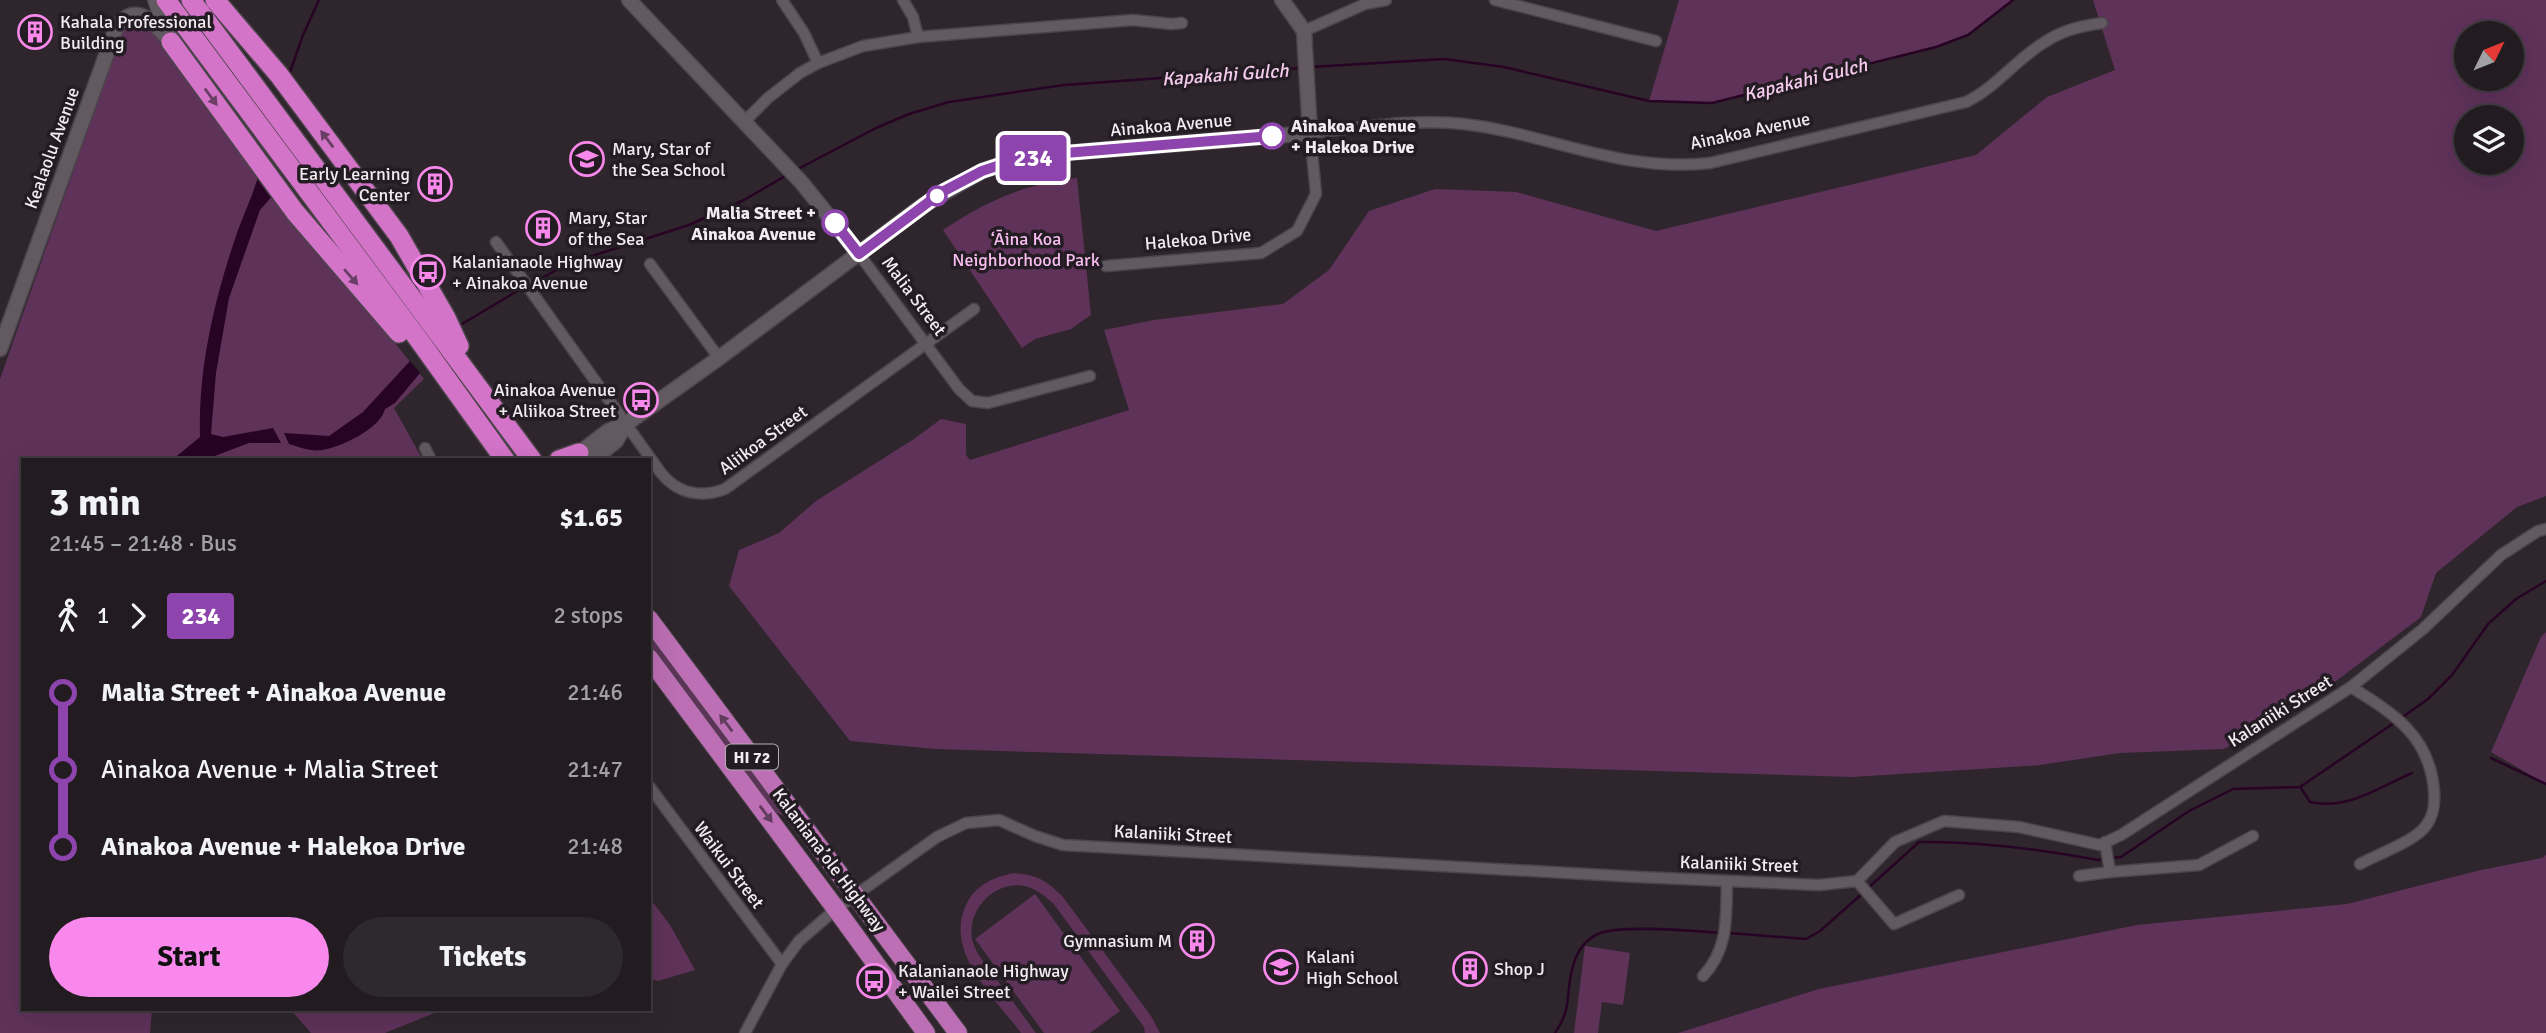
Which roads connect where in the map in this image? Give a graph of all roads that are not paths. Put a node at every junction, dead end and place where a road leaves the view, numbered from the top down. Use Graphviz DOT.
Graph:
graph roads {
  1 [pos="156,0"];
  2 [pos="166,0"];
  3 [pos="191,0"];
  4 [pos="215,0"];
  5 [pos="629,0"];
  6 [pos="782,0"];
  7 [pos="903,0"];
  8 [pos="1282,0"];
  9 [pos="1386,0"];
  10 [pos="1495,0"];
  11 [pos="1182,23"];
  12 [pos="2102,23"];
  13 [pos="1304,31"];
  14 [pos="918,37"];
  15 [pos="1656,41"];
  16 [pos="171,42"];
  17 [pos="818,63"];
  18 [pos="744,122"];
  19 [pos="1310,133"];
  20 [pos="496,242"];
  21 [pos="859,254"];
  22 [pos="650,264"];
  23 [pos="1106,266"];
  24 [pos="974,309"];
  25 [pos="925,343"];
  26 [pos="0,349"];
  27 [pos="719,358"];
  28 [pos="1090,376"];
  29 [pos="477,384"];
  30 [pos="626,424"];
  31 [pos="480,427"];
  32 [pos="516,438"];
  33 [pos="425,448"];
  34 [pos="430,458"];
  35 [pos="503,458"];
  36 [pos="531,458"];
  37 [pos="545,458"];
  38 [pos="587,458"];
  39 [pos="650,458"];
  40 [pos="651,459"];
  41 [pos="2546,528"];
  42 [pos="651,622"];
  43 [pos="651,661"];
  44 [pos="2351,687"];
  45 [pos="651,789"];
  46 [pos="2253,836"];
  47 [pos="2105,842"];
  48 [pos="2109,863"];
  49 [pos="2360,864"];
  50 [pos="2079,876"];
  51 [pos="1727,881"];
  52 [pos="1857,881"];
  53 [pos="856,894"];
  54 [pos="1959,895"];
  55 [pos="836,909"];
  56 [pos="782,964"];
  57 [pos="1703,976"];
  58 [pos="745,1033"];
  59 [pos="926,1033"];
  60 [pos="958,1033"];
  1 -- 16 [label="main road"];
  2 -- 31 [label="highway"];
  3 -- 29 [label="highway"];
  29 -- 4 [label="highway, one-way"];
  5 -- 18 [label="street, Malia Street"];
  6 -- 17 [label="street"];
  7 -- 14 [label="street"];
  8 -- 13 [label="street"];
  9 -- 13 [label="street"];
  10 -- 15 [label="street"];
  11 -- 14 [label="street"];
  12 -- 19 [label="street, Ainakoa Avenue"];
  13 -- 19 [label="street, Halekoa Drive"];
  14 -- 17 [label="street"];
  16 -- 26 [label="street, Kealaolu Avenue"];
  16 -- 31 [label="highway, one-way"];
  17 -- 18 [label="street"];
  18 -- 21 [label="street, Malia Street"];
  19 -- 21 [label="street, Ainakoa Avenue"];
  19 -- 23 [label="street, Halekoa Drive"];
  20 -- 30 [label="street, Aliikoa Street"];
  21 -- 25 [label="street, Malia Street"];
  21 -- 27 [label="street, Ainakoa Avenue"];
  22 -- 27 [label="street"];
  24 -- 25 [label="street, Aliikoa Street"];
  25 -- 28 [label="street, Malia Street"];
  25 -- 40 [label="street, Aliikoa Street"];
  27 -- 30 [label="street, Ainakoa Avenue"];
  29 -- 32 [label="highway"];
  30 -- 38 [label="street, Ainakoa Avenue"];
  30 -- 39 [label="street, Aliikoa Street"];
  31 -- 35 [label="highway"];
  32 -- 36 [label="highway"];
  32 -- 37 [label="highway"];
  33 -- 34 [label="street"];
  41 -- 44 [label="street, Kalaniiki Street"];
  53 -- 42 [label="highway, Kalaniana’ole Highway / HI 72, one-way"];
  43 -- 55 [label="highway, Kalaniana’ole Highway / HI 72, one-way"];
  44 -- 47 [label="street, Kalaniiki Street"];
  44 -- 49 [label="street"];
  45 -- 56 [label="street, Waikui Street"];
  46 -- 48 [label="street"];
  47 -- 48 [label="street"];
  47 -- 52 [label="street"];
  48 -- 50 [label="street"];
  51 -- 52 [label="street, Kalaniiki Street"];
  51 -- 53 [label="street, Kalaniiki Street"];
  51 -- 57 [label="street"];
  52 -- 54 [label="street"];
  53 -- 55 [label="street, Kalaniiki Street"];
  53 -- 60 [label="highway, Kalaniana’ole Highway / HI 72"];
  55 -- 56 [label="street, Kalaniiki Street"];
  55 -- 59 [label="highway, Kalaniana’ole Highway / HI 72"];
  56 -- 58 [label="street, Kalaniiki Street"];
}
